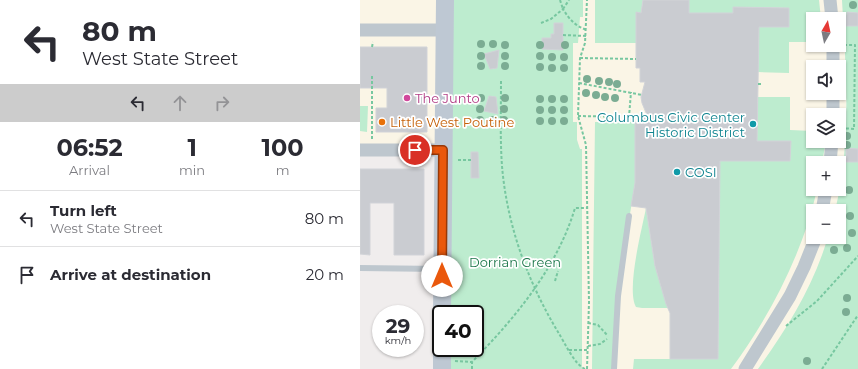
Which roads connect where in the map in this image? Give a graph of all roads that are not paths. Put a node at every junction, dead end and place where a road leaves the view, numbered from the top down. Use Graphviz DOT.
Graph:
graph roads {
  1 [pos="445,0"];
  2 [pos="830,0"];
  3 [pos="831,12"];
  4 [pos="360,30"];
  5 [pos="444,30"];
  6 [pos="360,150"];
  7 [pos="450,155"];
  8 [pos="629,216"];
  9 [pos="813,244"];
  10 [pos="360,268"];
  11 [pos="442,269"];
  12 [pos="442,305"];
  13 [pos="614,369"];
  14 [pos="745,369"];
  1 -- 5 [label="street"];
  2 -- 3 [label="street"];
  4 -- 5 [label="street"];
  5 -- 7 [label="street"];
  6 -- 7 [label="street"];
  7 -- 11 [label="street"];
  8 -- 13 [label="lane"];
  9 -- 14 [label="street"];
  10 -- 11 [label="lane"];
  11 -- 12 [label="street"];
}
